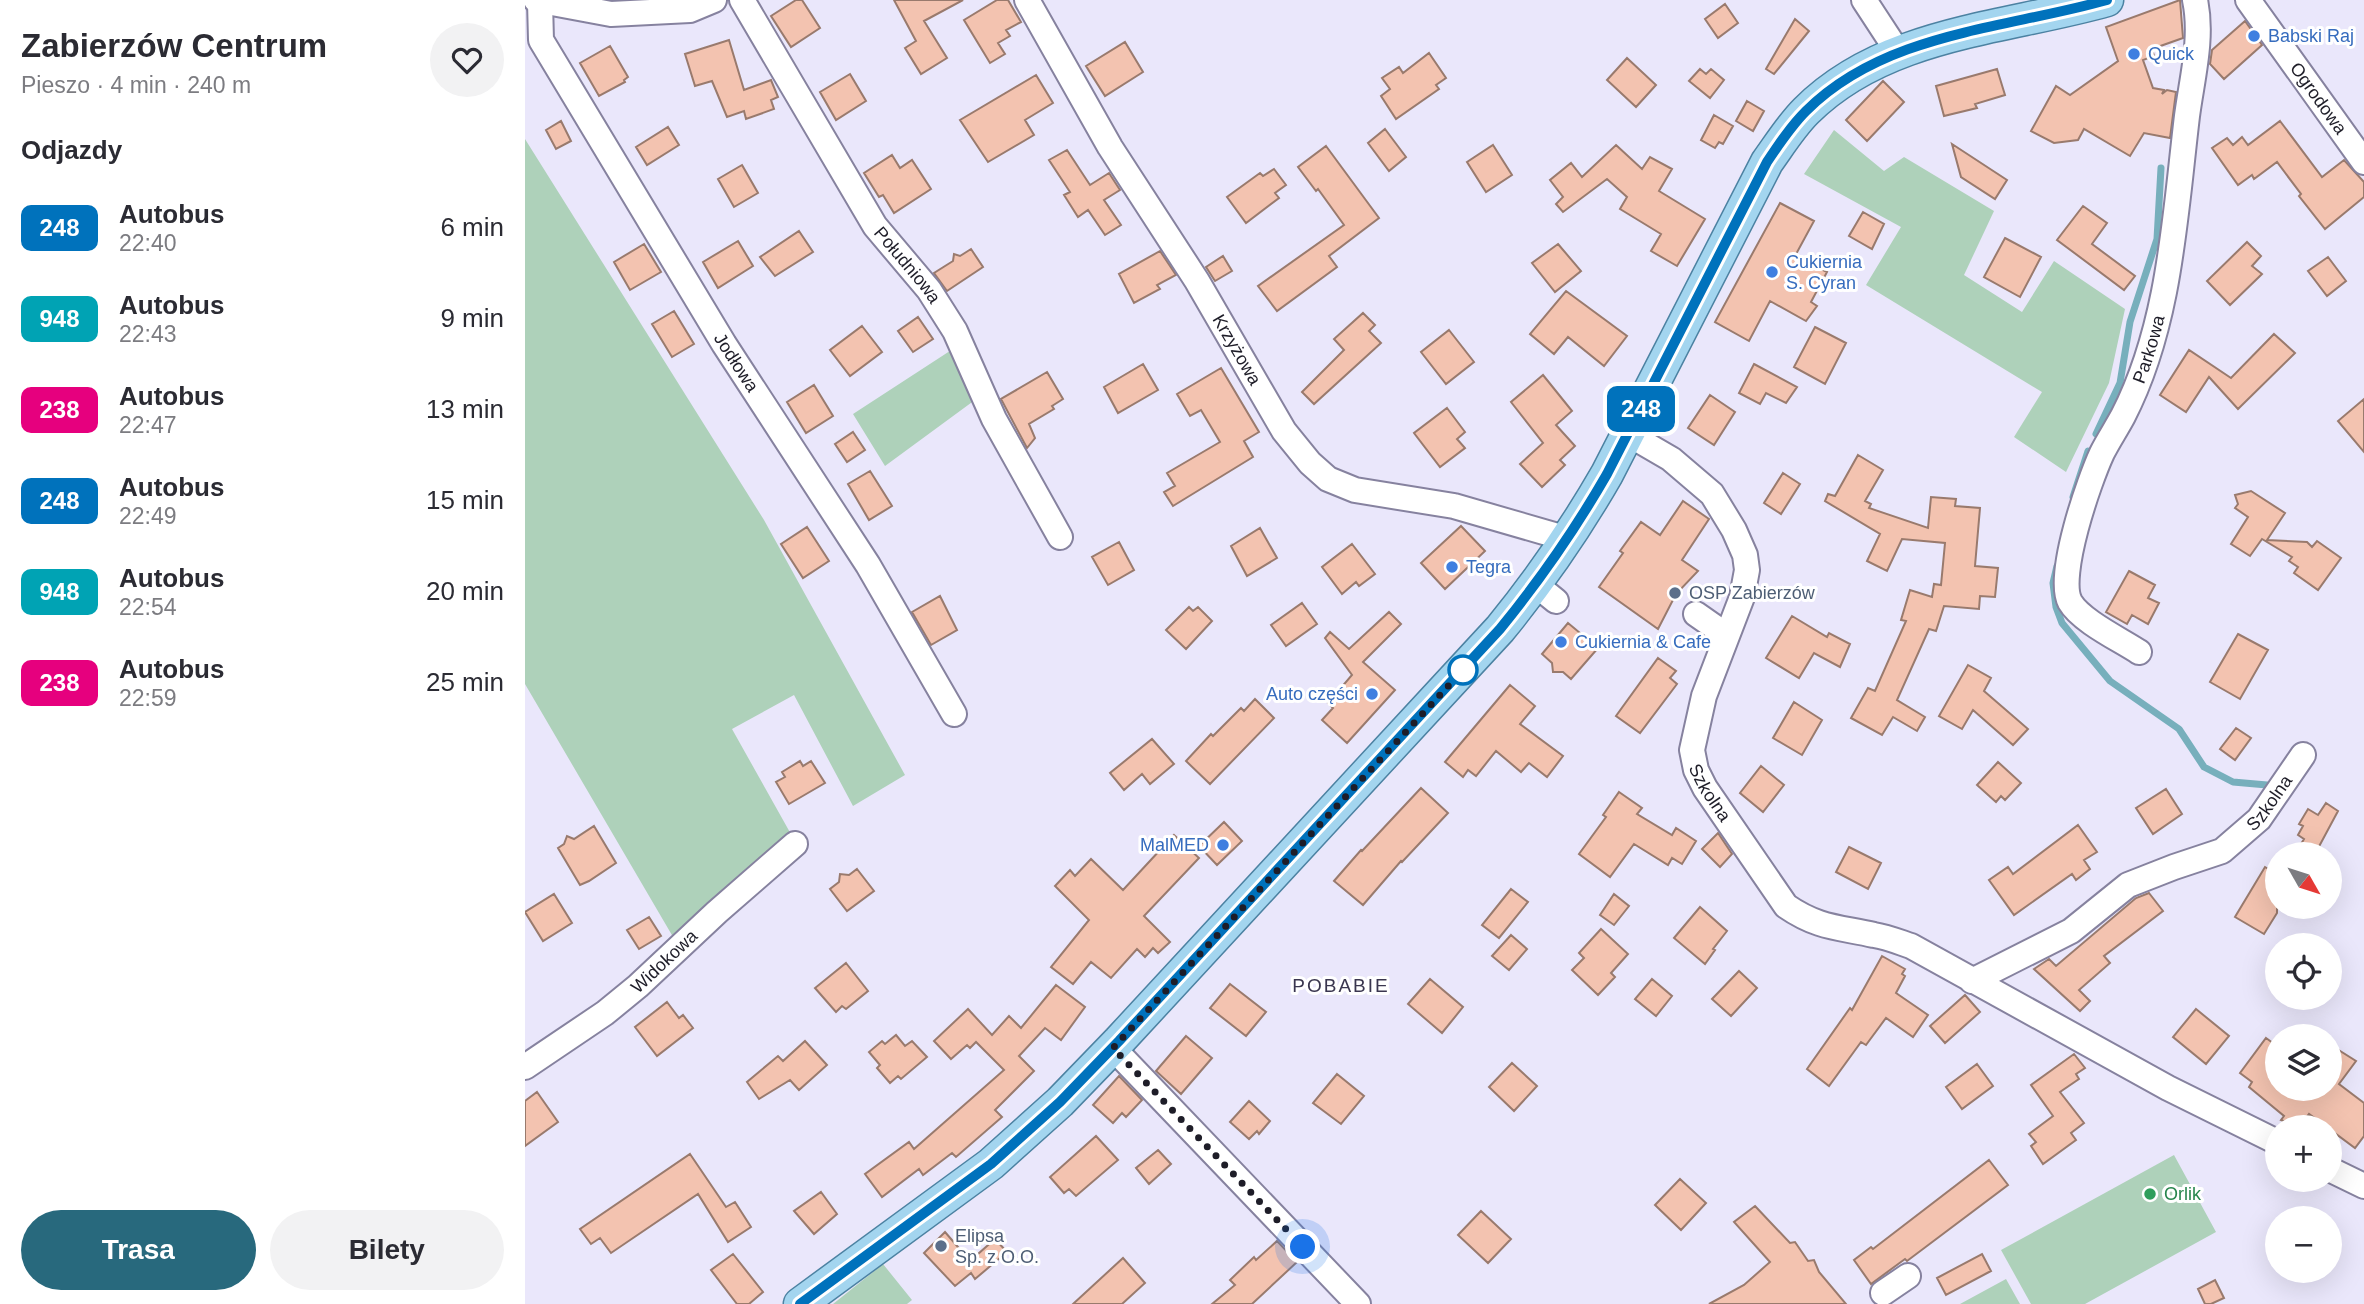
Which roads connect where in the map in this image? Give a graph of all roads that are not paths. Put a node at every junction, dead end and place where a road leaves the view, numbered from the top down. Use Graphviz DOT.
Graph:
graph roads {
  1 [pos="714,0"];
  2 [pos="742,0"];
  3 [pos="1027,0"];
  4 [pos="1864,0"];
  5 [pos="2195,0"];
  6 [pos="2248,0"];
  7 [pos="538,1"];
  8 [pos="2095,2"];
  9 [pos="1898,52"];
  10 [pos="2364,162"];
  11 [pos="1628,434"];
  12 [pos="1060,537"];
  13 [pos="1567,539"];
  14 [pos="1696,614"];
  15 [pos="1726,635"];
  16 [pos="2139,652"];
  17 [pos="954,714"];
  18 [pos="2303,755"];
  19 [pos="795,844"];
  20 [pos="1972,981"];
  21 [pos="1113,1048"];
  22 [pos="525,1067"];
  23 [pos="2265,1136"];
  24 [pos="2342,1175"];
  25 [pos="2364,1186"];
  26 [pos="1907,1276"];
  27 [pos="1883,1293"];
  28 [pos="800,1304"];
  29 [pos="1358,1304"];
  1 -- 7 [label="street"];
  2 -- 12 [label="street, Południowa"];
  3 -- 13 [label="street, Krzyżowa"];
  4 -- 9 [label="street"];
  5 -- 16 [label="street, Parkowa"];
  6 -- 10 [label="street, Ogrodowa"];
  7 -- 17 [label="street, Jodłowa"];
  8 -- 9 [label="main road"];
  9 -- 11 [label="main road"];
  11 -- 13 [label="main road"];
  11 -- 15 [label="street, Szkolna"];
  13 -- 21 [label="main road"];
  14 -- 15 [label="street"];
  15 -- 20 [label="street, Szkolna"];
  18 -- 20 [label="street, Szkolna"];
  19 -- 22 [label="street, Widokowa"];
  20 -- 23 [label="street, Szkolna"];
  21 -- 28 [label="main road"];
  21 -- 29 [label="street"];
  24 -- 25 [label="street"];
  26 -- 27 [label="street"];
}
